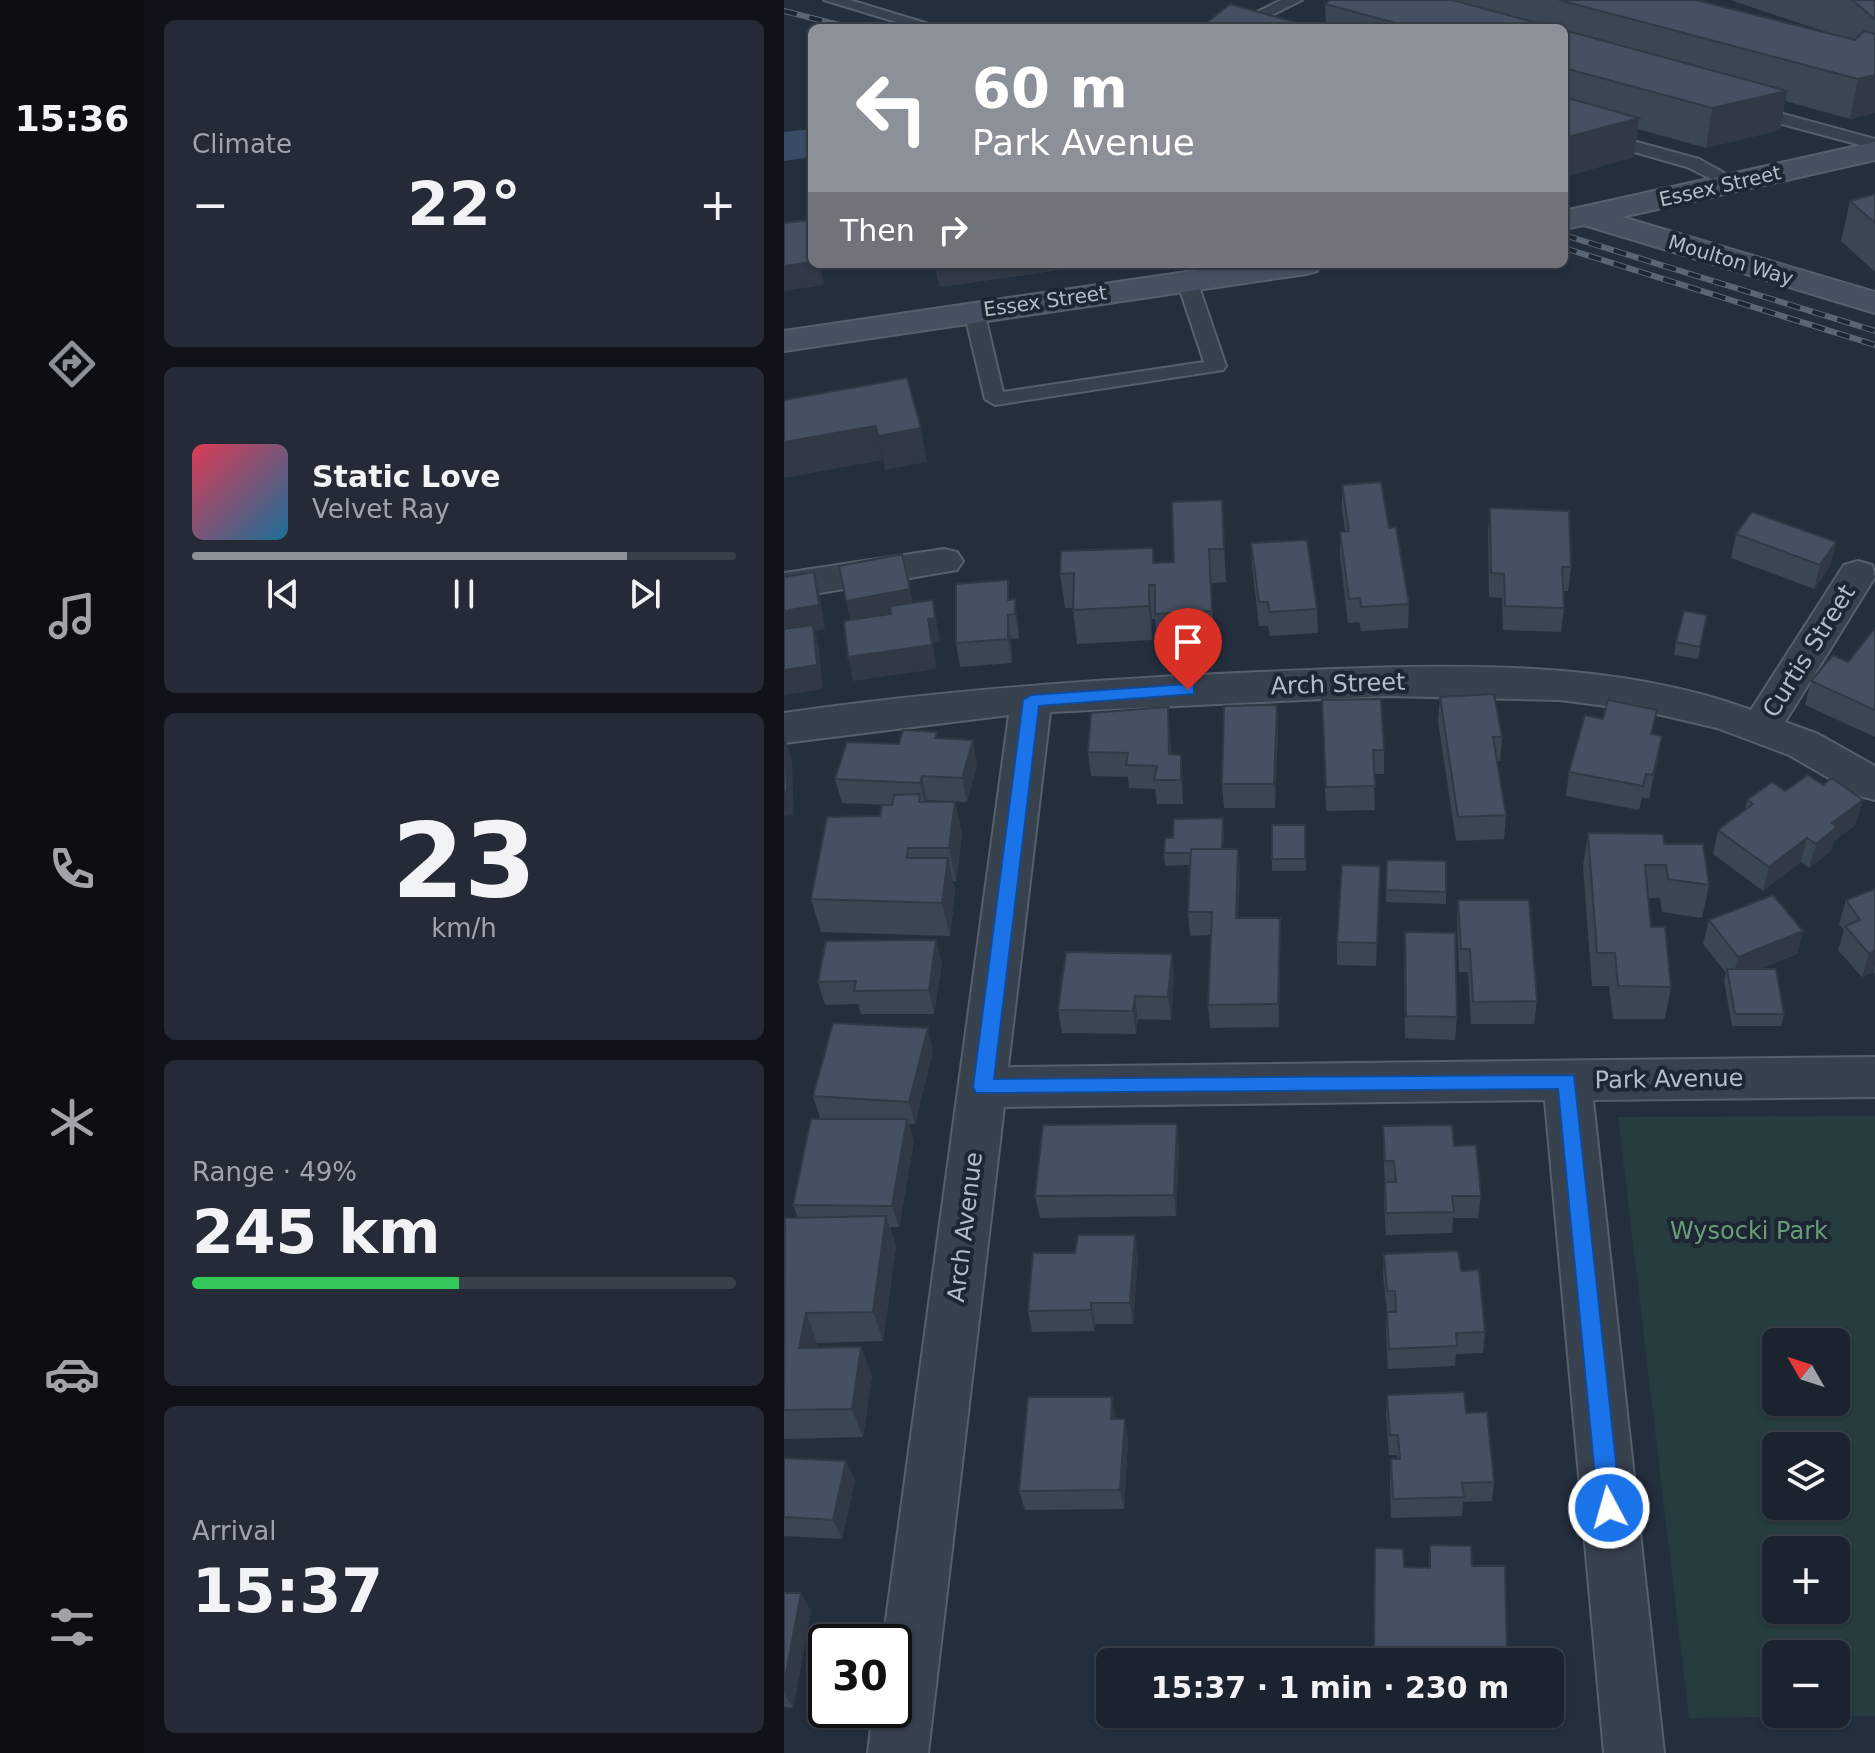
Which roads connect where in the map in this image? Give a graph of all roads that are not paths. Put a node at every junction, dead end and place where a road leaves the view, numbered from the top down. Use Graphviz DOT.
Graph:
graph roads {
  1 [pos="832,0"];
  2 [pos="1294,0"];
  3 [pos="919,24"];
  4 [pos="1242,24"];
  5 [pos="1727,104"];
  6 [pos="1568,128"];
  7 [pos="1875,144"];
  8 [pos="1875,151"];
  9 [pos="1733,183"];
  10 [pos="1575,218"];
  11 [pos="1278,268"];
  12 [pos="1187,281"];
  13 [pos="1875,303"];
  14 [pos="974,311"];
  15 [pos="784,341"];
  16 [pos="944,561"];
  17 [pos="1858,574"];
  18 [pos="784,586"];
  19 [pos="1031,700"];
  20 [pos="784,728"];
  21 [pos="1760,728"];
  22 [pos="1875,785"];
  23 [pos="1875,1077"];
  24 [pos="1567,1080"];
  25 [pos="983,1087"];
  26 [pos="898,1753"];
  27 [pos="1634,1753"];
  1 -- 3 [label="lane"];
  2 -- 4 [label="lane"];
  5 -- 7 [label="lane"];
  6 -- 9 [label="lane"];
  8 -- 9 [label="main road, Essex Street"];
  9 -- 10 [label="main road, Essex Street"];
  10 -- 13 [label="main road, Moulton Way"];
  11 -- 12 [label="main road, Essex Street"];
  12 -- 14 [label="main road, Essex Street"];
  12 -- 14 [label="lane"];
  14 -- 15 [label="main road, Essex Street"];
  16 -- 18 [label="street"];
  17 -- 21 [label="street, Curtis Street"];
  19 -- 20 [label="street, Arch Street"];
  19 -- 21 [label="street, Arch Street"];
  19 -- 25 [label="street, Arch Avenue"];
  21 -- 22 [label="street, Arch Street"];
  23 -- 24 [label="street, Park Avenue"];
  24 -- 25 [label="street, Park Avenue"];
  24 -- 27 [label="street"];
  25 -- 26 [label="street, Arch Avenue"];
}
